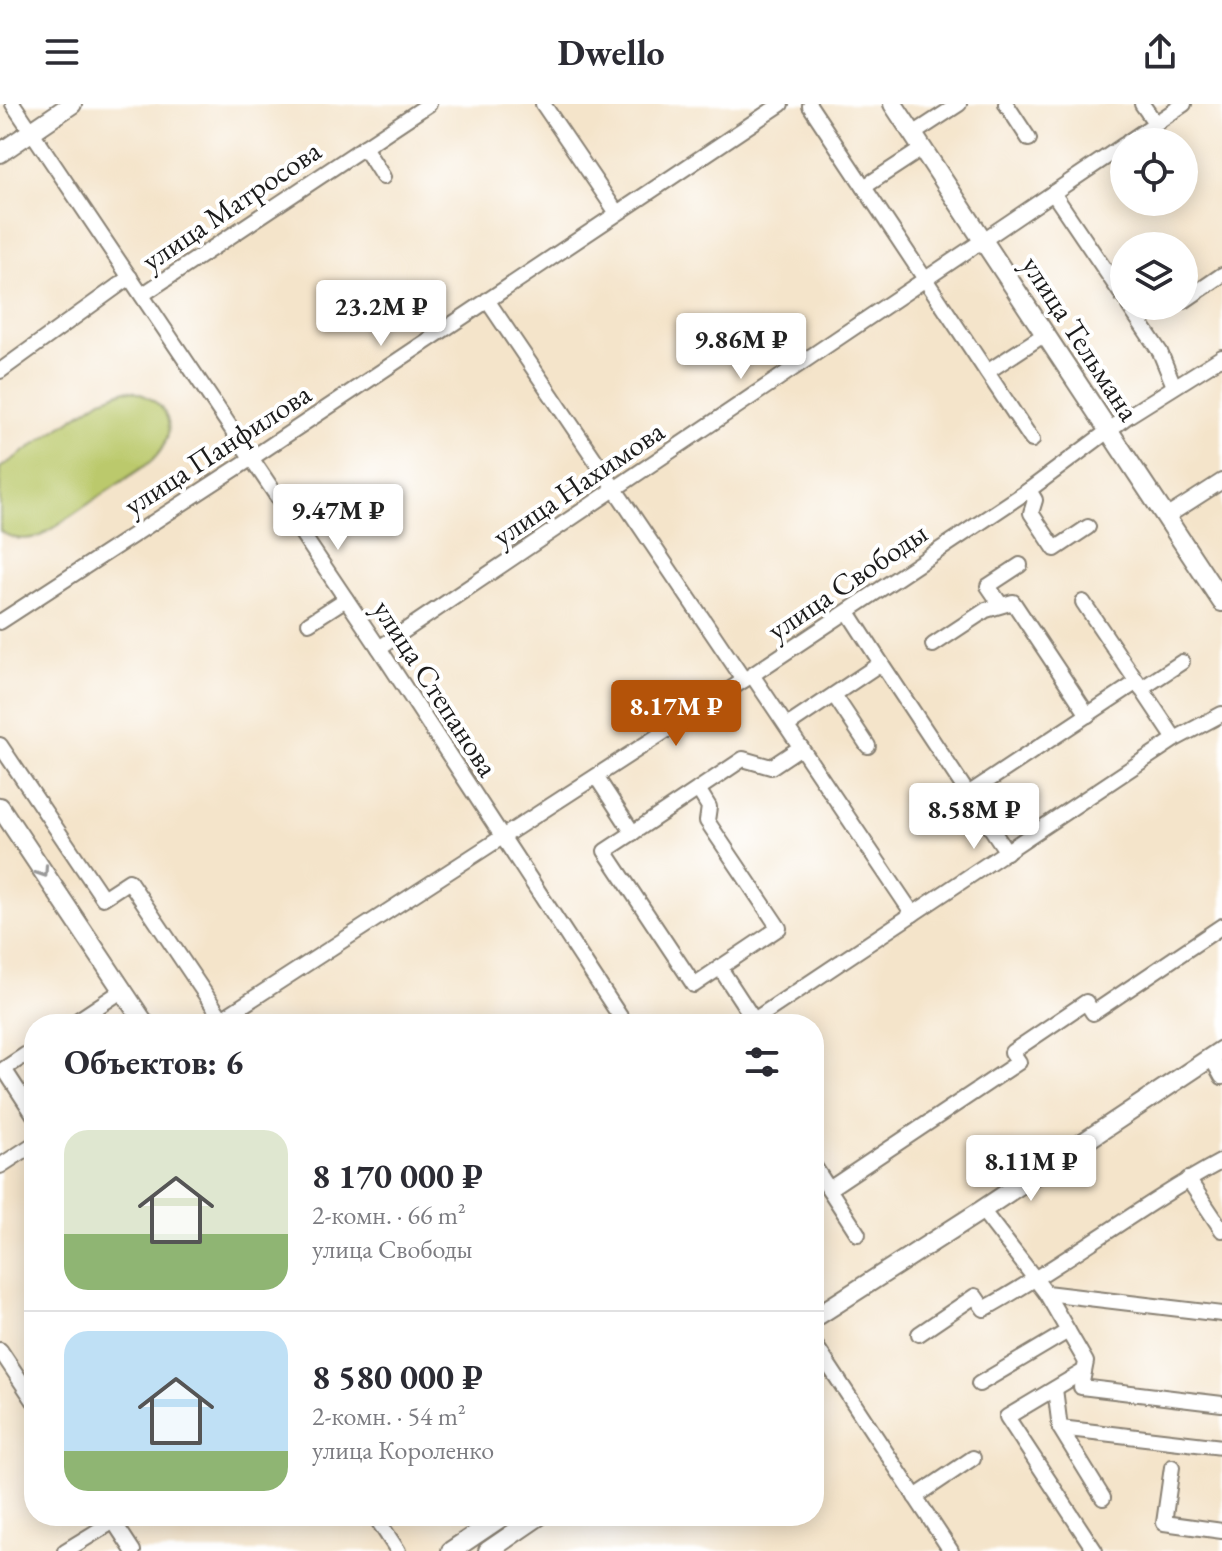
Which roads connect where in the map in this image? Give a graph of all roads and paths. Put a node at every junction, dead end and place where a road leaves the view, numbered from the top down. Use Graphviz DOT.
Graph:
graph roads {
  1 [pos="13,104"];
  2 [pos="72,104"];
  3 [pos="429,104"];
  4 [pos="543,104"];
  5 [pos="781,104"];
  6 [pos="893,104"];
  7 [pos="959,104"];
  8 [pos="1006,104"];
  9 [pos="1142,104"];
  10 [pos="1184,104"];
  11 [pos="810,106"];
  12 [pos="1156,124"];
  13 [pos="1150,128"];
  14 [pos="32,131"];
  15 [pos="1029,139"];
  16 [pos="918,142"];
  17 [pos="364,147"];
  18 [pos="0,153"];
  19 [pos="1110,154"];
  20 [pos="383,177"];
  21 [pos="864,187"];
  22 [pos="1053,193"];
  23 [pos="617,213"];
  24 [pos="983,240"];
  25 [pos="1222,275"];
  26 [pos="130,277"];
  27 [pos="1110,277"];
  28 [pos="925,279"];
  29 [pos="1198,291"];
  30 [pos="142,295"];
  31 [pos="487,300"];
  32 [pos="1138,320"];
  33 [pos="1045,334"];
  34 [pos="1222,357"];
  35 [pos="0,371"];
  36 [pos="987,372"];
  37 [pos="1174,386"];
  38 [pos="1109,431"];
  39 [pos="1032,440"];
  40 [pos="252,458"];
  41 [pos="1222,481"];
  42 [pos="616,488"];
  43 [pos="1029,490"];
  44 [pos="1166,517"];
  45 [pos="1088,527"];
  46 [pos="1020,565"];
  47 [pos="346,599"];
  48 [pos="1083,602"];
  49 [pos="1222,602"];
  50 [pos="1001,605"];
  51 [pos="848,612"];
  52 [pos="0,622"];
  53 [pos="309,623"];
  54 [pos="933,645"];
  55 [pos="379,648"];
  56 [pos="1182,662"];
  57 [pos="881,663"];
  58 [pos="748,678"];
  59 [pos="1139,685"];
  60 [pos="834,695"];
  61 [pos="1222,714"];
  62 [pos="1088,715"];
  63 [pos="787,726"];
  64 [pos="1175,739"];
  65 [pos="0,745"];
  66 [pos="868,746"];
  67 [pos="801,747"];
  68 [pos="597,778"];
  69 [pos="698,789"];
  70 [pos="968,794"];
  71 [pos="0,807"];
  72 [pos="633,833"];
  73 [pos="502,839"];
  74 [pos="1007,852"];
  75 [pos="913,914"];
  76 [pos="1222,927"];
  77 [pos="720,968"];
  78 [pos="123,990"];
  79 [pos="87,1014"];
  80 [pos="139,1014"];
  81 [pos="214,1014"];
  82 [pos="229,1014"];
  83 [pos="618,1014"];
  84 [pos="746,1014"];
  85 [pos="763,1014"];
  86 [pos="1217,1053"];
  87 [pos="24,1056"];
  88 [pos="1222,1077"];
  89 [pos="24,1100"];
  90 [pos="24,1150"];
  91 [pos="1222,1161"];
  92 [pos="0,1166"];
  93 [pos="1188,1179"];
  94 [pos="824,1181"];
  95 [pos="829,1189"];
  96 [pos="982,1210"];
  97 [pos="1222,1230"];
  98 [pos="858,1234"];
  99 [pos="1036,1281"];
  100 [pos="1046,1293"];
  101 [pos="824,1312"];
  102 [pos="1222,1314"];
  103 [pos="1068,1331"];
  104 [pos="919,1334"];
  105 [pos="0,1350"];
  106 [pos="824,1358"];
  107 [pos="1084,1371"];
  108 [pos="979,1384"];
  109 [pos="24,1386"];
  110 [pos="1055,1389"];
  111 [pos="1222,1404"];
  112 [pos="1060,1428"];
  113 [pos="1222,1447"];
  114 [pos="973,1458"];
  115 [pos="1172,1467"];
  116 [pos="915,1497"];
  117 [pos="1103,1498"];
  118 [pos="103,1526"];
  119 [pos="119,1526"];
  120 [pos="382,1526"];
  121 [pos="475,1526"];
  122 [pos="481,1526"];
  123 [pos="524,1526"];
  124 [pos="1222,1531"];
  125 [pos="492,1548"];
  126 [pos="65,1551"];
  127 [pos="133,1551"];
  128 [pos="398,1551"];
  129 [pos="451,1551"];
  130 [pos="951,1551"];
  131 [pos="1095,1551"];
  1 -- 14 [label="street, улица Степанова"];
  2 -- 14 [label="main road"];
  3 -- 17 [label="street, улица Матросова"];
  4 -- 23 [label="street"];
  5 -- 23 [label="street, улица Панфилова"];
  6 -- 16 [label="main road, улица Тельмана"];
  7 -- 16 [label="street"];
  8 -- 15 [label="street"];
  9 -- 12 [label="street"];
  10 -- 12 [label="street, улица Нахимова"];
  11 -- 21 [label="street"];
  12 -- 13 [label="street, улица Нахимова"];
  14 -- 18 [label="main road"];
  14 -- 26 [label="street, улица Степанова"];
  16 -- 21 [label="street"];
  16 -- 24 [label="main road, улица Тельмана"];
  17 -- 20 [label="street"];
  17 -- 30 [label="street, улица Матросова"];
  19 -- 22 [label="street, улица Нахимова"];
  21 -- 28 [label="street"];
  22 -- 24 [label="street, улица Нахимова"];
  22 -- 27 [label="street"];
  23 -- 31 [label="street, улица Панфилова"];
  24 -- 28 [label="street, улица Нахимова"];
  24 -- 33 [label="main road, улица Тельмана"];
  25 -- 29 [label="street"];
  26 -- 30 [label="street, улица Степанова"];
  26 -- 35 [label="street"];
  28 -- 36 [label="street"];
  28 -- 42 [label="street, улица Нахимова"];
  30 -- 40 [label="street, улица Степанова"];
  31 -- 40 [label="street, улица Панфилова"];
  31 -- 42 [label="street"];
  32 -- 37 [label="street"];
  33 -- 36 [label="street"];
  33 -- 38 [label="main road, улица Тельмана"];
  34 -- 37 [label="street, улица Свободы"];
  36 -- 39 [label="street"];
  37 -- 38 [label="street, улица Свободы"];
  38 -- 43 [label="street, улица Свободы"];
  38 -- 44 [label="main road, улица Тельмана"];
  40 -- 47 [label="street, улица Степанова"];
  40 -- 52 [label="street, улица Панфилова"];
  41 -- 44 [label="street"];
  42 -- 55 [label="street, улица Нахимова"];
  42 -- 58 [label="street"];
  43 -- 45 [label="street"];
  43 -- 51 [label="street, улица Свободы"];
  44 -- 49 [label="main road, улица Тельмана"];
  46 -- 50 [label="street"];
  47 -- 53 [label="street"];
  47 -- 55 [label="street, улица Степанова"];
  48 -- 59 [label="street"];
  50 -- 54 [label="street"];
  50 -- 62 [label="street"];
  51 -- 57 [label="street"];
  51 -- 58 [label="street, улица Свободы"];
  55 -- 73 [label="street, улица Степанова"];
  56 -- 59 [label="street"];
  57 -- 60 [label="street"];
  57 -- 70 [label="street"];
  58 -- 63 [label="street"];
  58 -- 68 [label="street, улица Свободы"];
  59 -- 62 [label="street"];
  59 -- 64 [label="street"];
  60 -- 63 [label="street"];
  60 -- 66 [label="street"];
  61 -- 64 [label="street"];
  62 -- 70 [label="street"];
  63 -- 67 [label="street"];
  64 -- 74 [label="street"];
  65 -- 81 [label="street"];
  67 -- 69 [label="street"];
  67 -- 75 [label="street"];
  68 -- 72 [label="street"];
  68 -- 73 [label="street, улица Свободы"];
  69 -- 72 [label="street"];
  69 -- 77 [label="street"];
  70 -- 74 [label="street"];
  71 -- 78 [label="main road, one-way"];
  72 -- 77 [label="street"];
  73 -- 82 [label="street, улица Свободы"];
  73 -- 83 [label="street, улица Степанова"];
  74 -- 75 [label="street"];
  75 -- 85 [label="street"];
  76 -- 95 [label="street"];
  77 -- 84 [label="street"];
  78 -- 79 [label="street"];
  78 -- 80 [label="main road"];
  86 -- 88 [label="street"];
  86 -- 96 [label="main road"];
  87 -- 89 [label="street"];
  90 -- 92 [label="street"];
  91 -- 93 [label="street"];
  93 -- 97 [label="street"];
  93 -- 99 [label="street"];
  94 -- 95 [label="street"];
  95 -- 98 [label="street"];
  96 -- 99 [label="street"];
  96 -- 101 [label="main road"];
  99 -- 100 [label="street"];
  99 -- 104 [label="street"];
  100 -- 102 [label="street"];
  100 -- 103 [label="street"];
  103 -- 107 [label="street"];
  103 -- 108 [label="street"];
  105 -- 109 [label="street"];
  106 -- 116 [label="street"];
  107 -- 110 [label="street"];
  107 -- 111 [label="street"];
  110 -- 112 [label="street"];
  110 -- 131 [label="street"];
  112 -- 113 [label="street"];
  112 -- 117 [label="street"];
  114 -- 116 [label="street"];
  115 -- 124 [label="street"];
  116 -- 130 [label="street"];
  118 -- 126 [label="street"];
  119 -- 127 [label="street"];
  120 -- 128 [label="street"];
  121 -- 129 [label="main road"];
  122 -- 125 [label="main road"];
  123 -- 125 [label="main road"];
}
